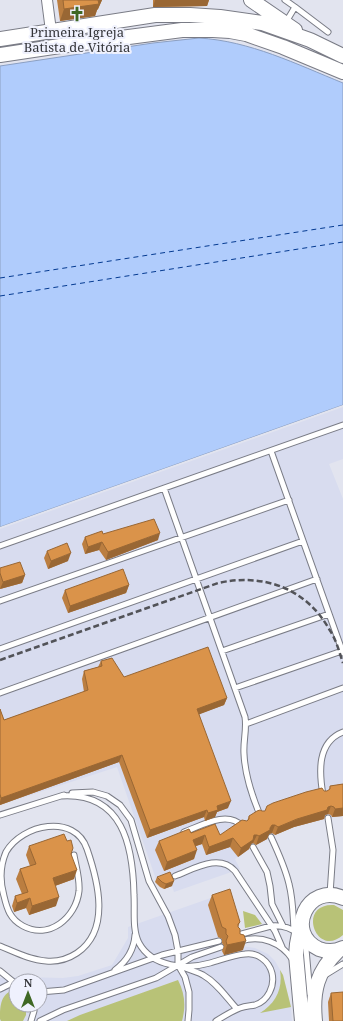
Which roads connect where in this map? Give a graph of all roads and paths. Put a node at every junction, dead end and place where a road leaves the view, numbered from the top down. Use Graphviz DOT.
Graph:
graph roads {
  1 [pos="47,0"];
  2 [pos="251,0"];
  3 [pos="285,0"];
  4 [pos="294,7"];
  5 [pos="285,22"];
  6 [pos="51,31"];
  7 [pos="328,32"];
  8 [pos="0,39"];
  9 [pos="310,40"];
  10 [pos="0,55"];
  11 [pos="343,56"];
  12 [pos="343,72"];
  13 [pos="343,426"];
  14 [pos="271,451"];
  15 [pos="164,488"];
  16 [pos="289,500"];
  17 [pos="182,538"];
  18 [pos="304,541"];
  19 [pos="0,546"];
  20 [pos="196,579"];
  21 [pos="317,579"];
  22 [pos="0,602"];
  23 [pos="329,614"];
  24 [pos="210,618"];
  25 [pos="0,649"];
  26 [pos="222,651"];
  27 [pos="343,652"];
  28 [pos="235,688"];
  29 [pos="343,688"];
  30 [pos="0,693"];
  31 [pos="246,724"];
  32 [pos="343,732"];
  33 [pos="62,796"];
  34 [pos="323,796"];
  35 [pos="0,815"];
  36 [pos="260,816"];
  37 [pos="328,818"];
  38 [pos="242,826"];
  39 [pos="179,834"];
  40 [pos="271,837"];
  41 [pos="254,846"];
  42 [pos="74,855"];
  43 [pos="175,876"];
  44 [pos="336,896"];
  45 [pos="302,919"];
  46 [pos="271,926"];
  47 [pos="283,926"];
  48 [pos="135,932"];
  49 [pos="296,933"];
  50 [pos="238,934"];
  51 [pos="219,941"];
  52 [pos="240,941"];
  53 [pos="0,946"];
  54 [pos="221,947"];
  55 [pos="282,947"];
  56 [pos="341,949"];
  57 [pos="178,950"];
  58 [pos="153,958"];
  59 [pos="343,964"];
  60 [pos="178,965"];
  61 [pos="0,971"];
  62 [pos="112,973"];
  63 [pos="298,975"];
  64 [pos="8,978"];
  65 [pos="317,982"];
  66 [pos="48,991"];
  67 [pos="314,1006"];
  68 [pos="237,1009"];
  69 [pos="40,1021"];
  70 [pos="188,1021"];
  71 [pos="216,1021"];
  72 [pos="302,1021"];
  73 [pos="315,1021"];
  1 -- 6 [label="street"];
  2 -- 5 [label="main road"];
  3 -- 4 [label="lane"];
  4 -- 5 [label="lane"];
  4 -- 7 [label="lane"];
  5 -- 9 [label="main road"];
  6 -- 8 [label="main road"];
  6 -- 9 [label="main road"];
  9 -- 11 [label="main road"];
  10 -- 12 [label="main road"];
  13 -- 14 [label="lane"];
  14 -- 15 [label="lane"];
  14 -- 16 [label="lane"];
  15 -- 17 [label="lane"];
  15 -- 19 [label="lane"];
  16 -- 17 [label="lane"];
  16 -- 18 [label="lane"];
  17 -- 20 [label="lane"];
  17 -- 22 [label="lane"];
  18 -- 20 [label="lane"];
  18 -- 21 [label="lane"];
  20 -- 24 [label="lane"];
  20 -- 25 [label="lane"];
  21 -- 23 [label="lane"];
  21 -- 24 [label="lane"];
  23 -- 26 [label="lane"];
  23 -- 27 [label="lane"];
  24 -- 26 [label="lane"];
  24 -- 30 [label="lane"];
  26 -- 28 [label="lane"];
  27 -- 28 [label="lane"];
  28 -- 31 [label="lane"];
  29 -- 31 [label="lane"];
  31 -- 36 [label="lane"];
  32 -- 34 [label="lane"];
  33 -- 35 [label="lane"];
  33 -- 48 [label="lane"];
  33 -- 57 [label="lane"];
  37 -- 44 [label="lane"];
  38 -- 39 [label="lane"];
  40 -- 49 [label="lane"];
  41 -- 47 [label="lane"];
  42 -- 53 [label="lane"];
  43 -- 46 [label="lane"];
  44 -- 45 [label="main road"];
  45 -- 49 [label="main road"];
  45 -- 56 [label="main road"];
  46 -- 47 [label="lane"];
  46 -- 50 [label="lane"];
  46 -- 55 [label="lane"];
  47 -- 49 [label="lane"];
  48 -- 58 [label="lane"];
  48 -- 62 [label="lane"];
  49 -- 63 [label="main road"];
  49 -- 67 [label="lane"];
  51 -- 57 [label="lane"];
  52 -- 55 [label="lane"];
  54 -- 60 [label="lane"];
  55 -- 63 [label="lane"];
  56 -- 65 [label="main road"];
  57 -- 58 [label="lane"];
  57 -- 60 [label="lane"];
  58 -- 60 [label="lane"];
  58 -- 62 [label="lane"];
  59 -- 65 [label="lane"];
  60 -- 68 [label="lane"];
  60 -- 68 [label="lane"];
  60 -- 69 [label="lane"];
  60 -- 70 [label="lane"];
  61 -- 64 [label="lane"];
  62 -- 66 [label="lane"];
  63 -- 72 [label="main road"];
  65 -- 67 [label="main road"];
  67 -- 73 [label="main road"];
  68 -- 71 [label="lane"];
}
